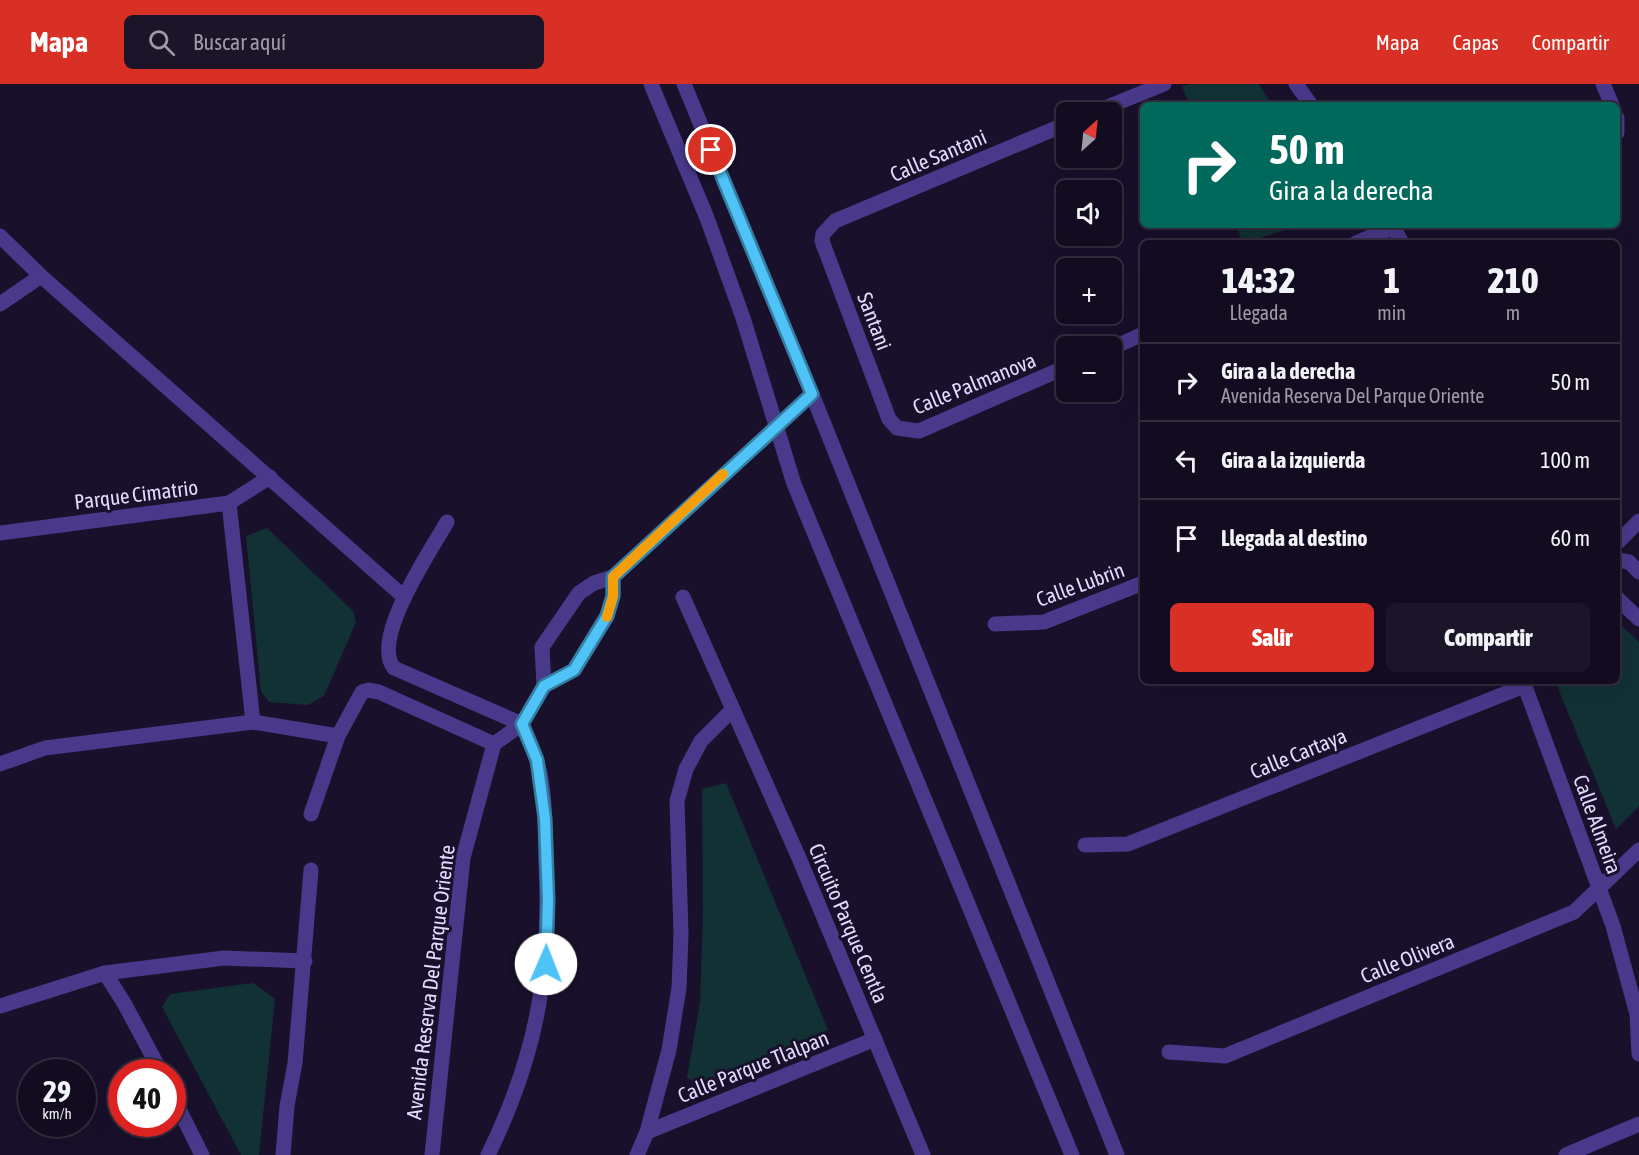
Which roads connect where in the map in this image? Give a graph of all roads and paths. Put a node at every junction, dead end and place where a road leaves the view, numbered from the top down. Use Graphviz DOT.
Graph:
graph roads {
  1 [pos="651,84"];
  2 [pos="684,84"];
  3 [pos="1164,84"];
  4 [pos="1296,84"];
  5 [pos="1603,84"];
  6 [pos="1120,102"];
  7 [pos="1309,102"];
  8 [pos="1611,102"];
  9 [pos="1056,128"];
  10 [pos="827,228"];
  11 [pos="1390,228"];
  12 [pos="0,236"];
  13 [pos="1363,240"];
  14 [pos="41,276"];
  15 [pos="0,304"];
  16 [pos="1140,335"];
  17 [pos="1122,343"];
  18 [pos="1056,371"];
  19 [pos="812,394"];
  20 [pos="774,427"];
  21 [pos="897,428"];
  22 [pos="270,477"];
  23 [pos="229,503"];
  24 [pos="1639,521"];
  25 [pos="447,522"];
  26 [pos="0,533"];
  27 [pos="1620,540"];
  28 [pos="1620,560"];
  29 [pos="1639,572"];
  30 [pos="613,577"];
  31 [pos="1140,584"];
  32 [pos="404,597"];
  33 [pos="683,597"];
  34 [pos="1620,601"];
  35 [pos="1639,619"];
  36 [pos="995,624"];
  37 [pos="1522,684"];
  38 [pos="1524,684"];
  39 [pos="544,686"];
  40 [pos="733,709"];
  41 [pos="253,722"];
  42 [pos="522,724"];
  43 [pos="338,736"];
  44 [pos="494,744"];
  45 [pos="0,764"];
  46 [pos="311,814"];
  47 [pos="1085,845"];
  48 [pos="1639,850"];
  49 [pos="311,870"];
  50 [pos="1599,889"];
  51 [pos="305,962"];
  52 [pos="105,973"];
  53 [pos="0,1006"];
  54 [pos="874,1039"];
  55 [pos="1169,1052"];
  56 [pos="1639,1054"];
  57 [pos="154,1059"];
  58 [pos="186,1123"];
  59 [pos="1639,1124"];
  60 [pos="647,1132"];
  61 [pos="202,1155"];
  62 [pos="283,1155"];
  63 [pos="432,1155"];
  64 [pos="488,1155"];
  65 [pos="637,1155"];
  66 [pos="923,1155"];
  67 [pos="1072,1155"];
  68 [pos="1117,1155"];
  69 [pos="1566,1155"];
  1 -- 20 [label="street"];
  2 -- 19 [label="street"];
  3 -- 6 [label="street"];
  4 -- 7 [label="street"];
  5 -- 8 [label="street"];
  9 -- 10 [label="street, Calle Santani"];
  10 -- 21 [label="street, Santani"];
  11 -- 13 [label="street"];
  12 -- 14 [label="street"];
  14 -- 15 [label="street"];
  14 -- 22 [label="street"];
  16 -- 17 [label="street"];
  18 -- 21 [label="street, Calle Palmanova"];
  19 -- 20 [label="street"];
  19 -- 68 [label="street"];
  20 -- 30 [label="street"];
  20 -- 67 [label="street"];
  22 -- 23 [label="street, Parque Cimatrio"];
  22 -- 32 [label="street"];
  23 -- 26 [label="street, Parque Cimatrio"];
  23 -- 41 [label="street"];
  24 -- 27 [label="street"];
  25 -- 32 [label="street"];
  28 -- 29 [label="street"];
  30 -- 39 [label="street"];
  30 -- 39 [label="street"];
  31 -- 36 [label="street, Calle Lubrin"];
  32 -- 42 [label="street"];
  33 -- 40 [label="street, Circuito Parque Centla"];
  34 -- 35 [label="street"];
  37 -- 47 [label="street, Calle Cartaya"];
  38 -- 50 [label="street, Calle Almeira"];
  39 -- 42 [label="street"];
  40 -- 54 [label="street, Circuito Parque Centla"];
  40 -- 60 [label="street"];
  41 -- 43 [label="street"];
  41 -- 45 [label="street"];
  42 -- 44 [label="street"];
  42 -- 64 [label="street"];
  43 -- 44 [label="street"];
  43 -- 46 [label="street"];
  44 -- 63 [label="street, Avenida Reserva Del Parque Oriente"];
  48 -- 50 [label="street, Calle Olivera"];
  49 -- 51 [label="street"];
  50 -- 55 [label="street, Calle Olivera"];
  50 -- 56 [label="street, Calle Almeira"];
  51 -- 52 [label="street"];
  51 -- 62 [label="street"];
  52 -- 53 [label="street"];
  52 -- 57 [label="street"];
  54 -- 60 [label="street, Calle Parque Tlalpan"];
  54 -- 66 [label="street, Circuito Parque Centla"];
  58 -- 61 [label="street"];
  59 -- 69 [label="street"];
  60 -- 65 [label="street"];
}
